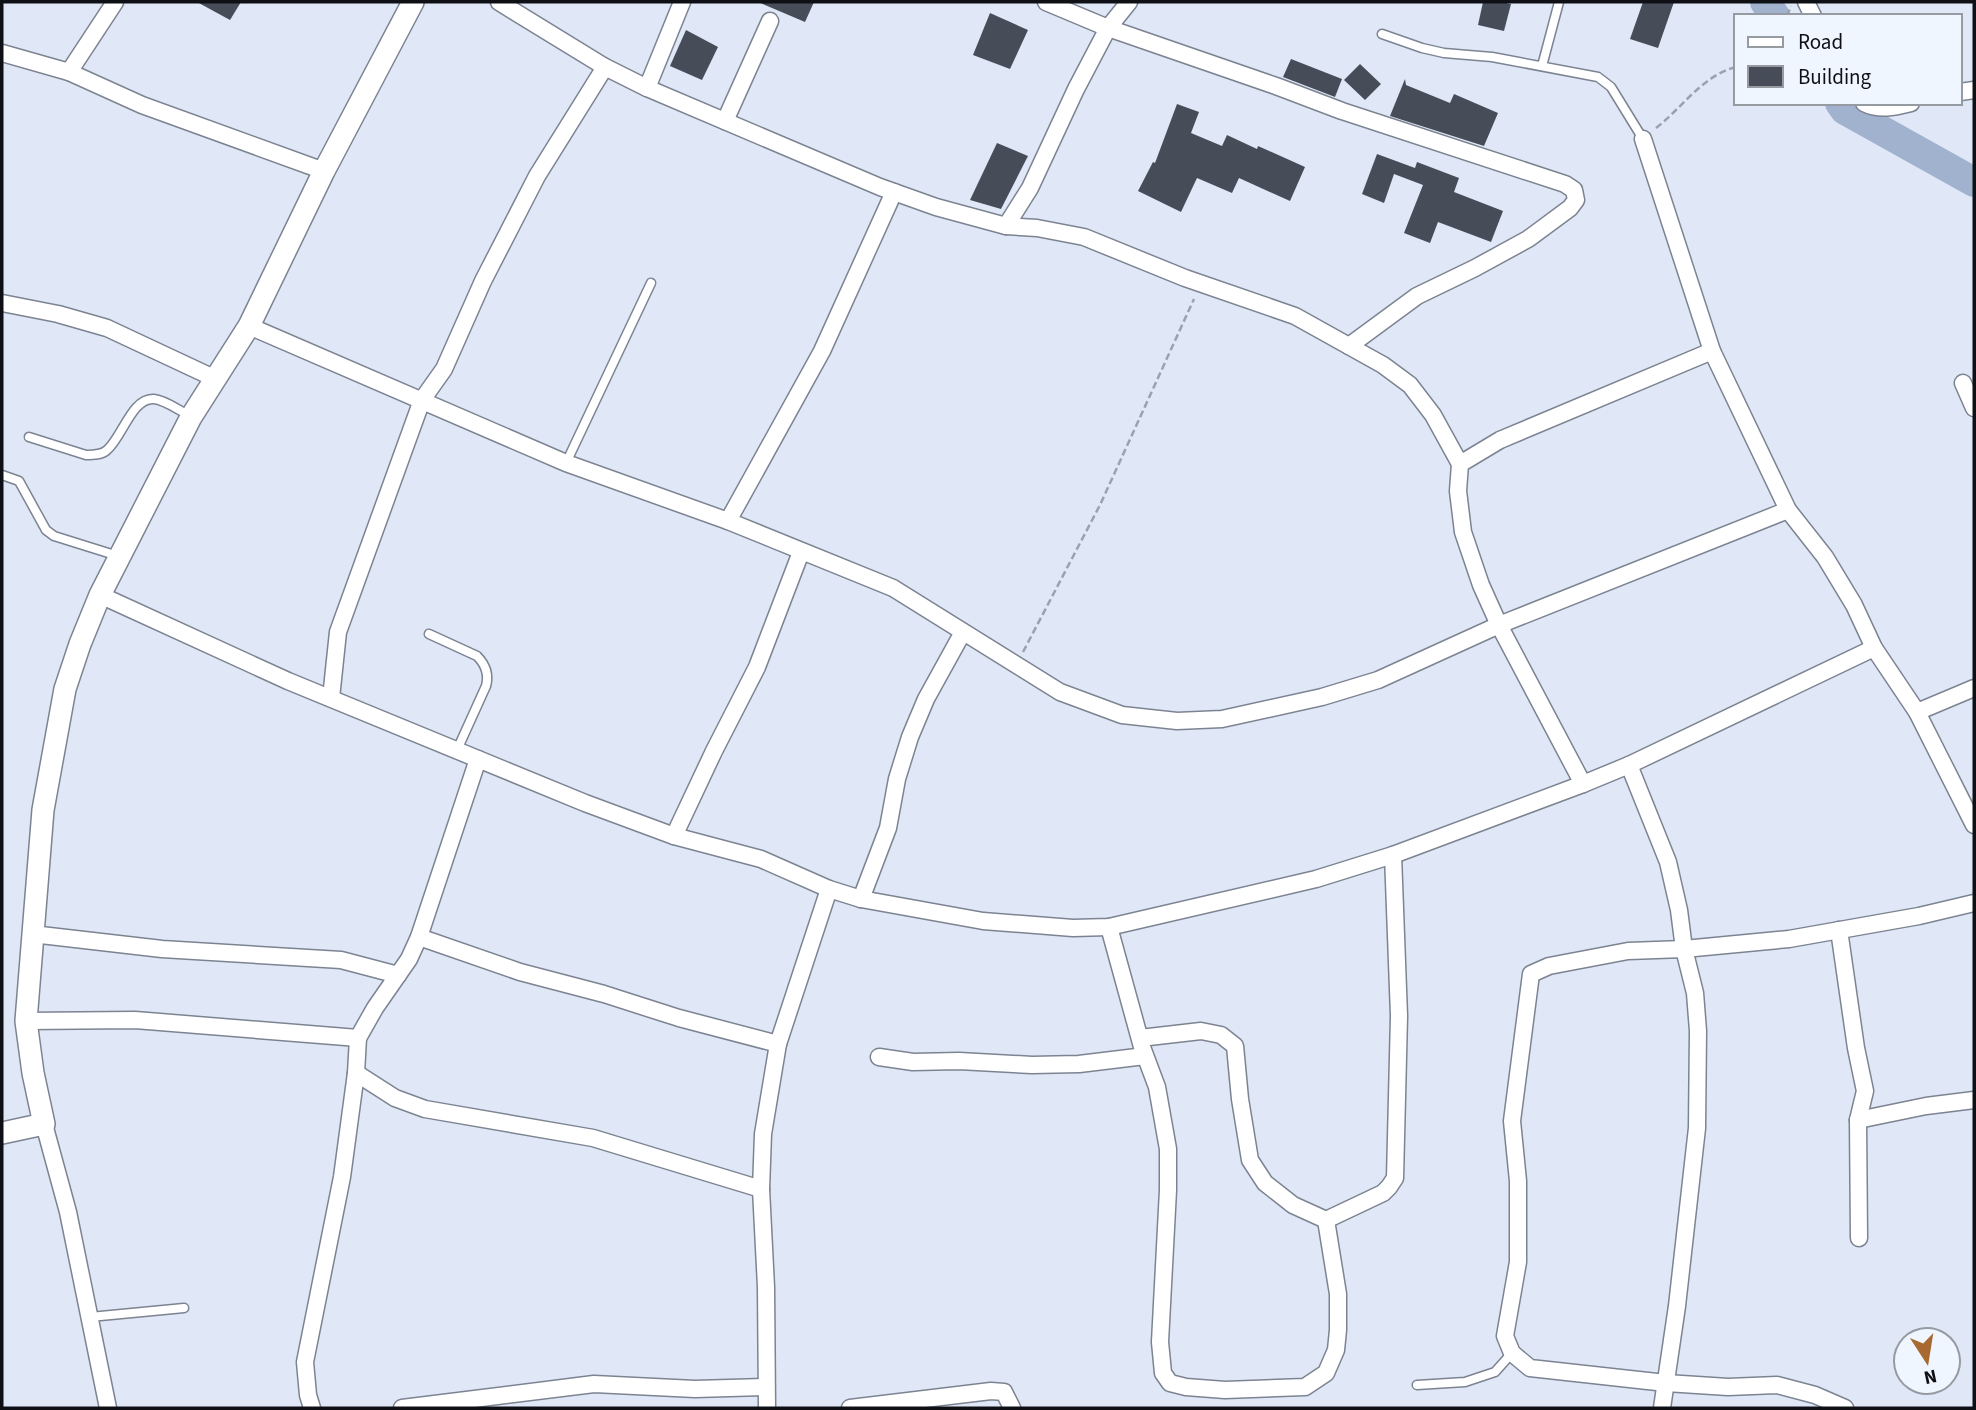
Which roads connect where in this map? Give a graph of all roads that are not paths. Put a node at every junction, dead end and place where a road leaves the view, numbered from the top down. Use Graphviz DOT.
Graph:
graph roads {
  1 [pos="115,2"];
  2 [pos="413,2"];
  3 [pos="499,2"];
  4 [pos="682,2"];
  5 [pos="1046,2"];
  6 [pos="1129,2"];
  7 [pos="1559,2"];
  8 [pos="769,21"];
  9 [pos="1108,28"];
  10 [pos="1382,34"];
  11 [pos="2,53"];
  12 [pos="1542,66"];
  13 [pos="605,67"];
  14 [pos="69,72"];
  15 [pos="647,88"];
  16 [pos="1868,105"];
  17 [pos="1901,105"];
  18 [pos="725,121"];
  19 [pos="1643,139"];
  20 [pos="324,171"];
  21 [pos="894,192"];
  22 [pos="1006,226"];
  23 [pos="651,283"];
  24 [pos="2,303"];
  25 [pos="249,326"];
  26 [pos="1349,346"];
  27 [pos="1712,351"];
  28 [pos="216,379"];
  29 [pos="1963,383"];
  30 [pos="422,400"];
  31 [pos="1974,408"];
  32 [pos="191,417"];
  33 [pos="29,437"];
  34 [pos="566,463"];
  35 [pos="1460,464"];
  36 [pos="2,475"];
  37 [pos="1788,510"];
  38 [pos="728,521"];
  39 [pos="801,551"];
  40 [pos="120,556"];
  41 [pos="100,595"];
  42 [pos="1499,625"];
  43 [pos="963,632"];
  44 [pos="429,634"];
  45 [pos="1874,648"];
  46 [pos="1974,688"];
  47 [pos="331,698"];
  48 [pos="1917,712"];
  49 [pos="457,750"];
  50 [pos="478,759"];
  51 [pos="1629,765"];
  52 [pos="1583,784"];
  53 [pos="1974,825"];
  54 [pos="674,836"];
  55 [pos="1394,855"];
  56 [pos="829,889"];
  57 [pos="861,899"];
  58 [pos="1974,904"];
  59 [pos="1109,927"];
  60 [pos="1839,930"];
  61 [pos="32,934"];
  62 [pos="419,937"];
  63 [pos="1684,949"];
  64 [pos="398,975"];
  65 [pos="26,1021"];
  66 [pos="358,1038"];
  67 [pos="1140,1038"];
  68 [pos="778,1044"];
  69 [pos="1145,1056"];
  70 [pos="879,1057"];
  71 [pos="356,1073"];
  72 [pos="1974,1100"];
  73 [pos="1858,1120"];
  74 [pos="44,1124"];
  75 [pos="2,1133"];
  76 [pos="761,1189"];
  77 [pos="1326,1220"];
  78 [pos="1859,1238"];
  79 [pos="184,1308"];
  80 [pos="90,1317"];
  81 [pos="1512,1353"];
  82 [pos="1667,1383"];
  83 [pos="1416,1385"];
  84 [pos="766,1387"];
  85 [pos="108,1408"];
  86 [pos="312,1408"];
  87 [pos="402,1408"];
  88 [pos="767,1408"];
  89 [pos="850,1408"];
  90 [pos="1012,1408"];
  91 [pos="1661,1408"];
  92 [pos="1845,1408"];
  1 -- 14 [label="street"];
  2 -- 20 [label="street"];
  3 -- 13 [label="street"];
  4 -- 15 [label="street"];
  5 -- 9 [label="street"];
  6 -- 9 [label="street"];
  7 -- 12 [label="lane"];
  8 -- 18 [label="street"];
  9 -- 22 [label="street"];
  9 -- 26 [label="street"];
  10 -- 12 [label="lane"];
  11 -- 14 [label="street"];
  12 -- 19 [label="lane"];
  13 -- 15 [label="street"];
  13 -- 30 [label="street"];
  14 -- 20 [label="street"];
  15 -- 18 [label="street"];
  16 -- 17 [label="street"];
  18 -- 21 [label="street"];
  19 -- 27 [label="street"];
  20 -- 25 [label="street"];
  21 -- 22 [label="street"];
  21 -- 38 [label="street"];
  22 -- 26 [label="street"];
  23 -- 34 [label="lane"];
  24 -- 28 [label="street"];
  25 -- 28 [label="street"];
  25 -- 30 [label="street"];
  26 -- 35 [label="street"];
  27 -- 35 [label="street"];
  27 -- 37 [label="street"];
  28 -- 32 [label="street"];
  29 -- 31 [label="street"];
  30 -- 34 [label="street"];
  30 -- 47 [label="street"];
  32 -- 33 [label="lane"];
  32 -- 40 [label="street"];
  34 -- 38 [label="street"];
  35 -- 42 [label="street"];
  36 -- 40 [label="lane"];
  37 -- 42 [label="street"];
  37 -- 45 [label="street"];
  38 -- 39 [label="street"];
  39 -- 43 [label="street"];
  39 -- 54 [label="street"];
  40 -- 41 [label="street"];
  41 -- 47 [label="street"];
  41 -- 61 [label="street"];
  42 -- 43 [label="street"];
  42 -- 52 [label="street"];
  43 -- 57 [label="street"];
  44 -- 49 [label="lane"];
  45 -- 48 [label="street"];
  45 -- 51 [label="street"];
  46 -- 48 [label="street"];
  47 -- 49 [label="street"];
  48 -- 53 [label="street"];
  49 -- 50 [label="street"];
  50 -- 54 [label="street"];
  50 -- 62 [label="street"];
  51 -- 52 [label="street"];
  51 -- 63 [label="street"];
  52 -- 55 [label="street"];
  54 -- 56 [label="street"];
  55 -- 59 [label="street"];
  55 -- 77 [label="street"];
  56 -- 57 [label="street"];
  56 -- 68 [label="street"];
  57 -- 59 [label="street"];
  58 -- 60 [label="street"];
  59 -- 67 [label="street"];
  60 -- 63 [label="street"];
  60 -- 73 [label="street"];
  61 -- 64 [label="street"];
  61 -- 65 [label="street"];
  62 -- 64 [label="street"];
  62 -- 68 [label="street"];
  63 -- 81 [label="street"];
  63 -- 82 [label="street"];
  64 -- 66 [label="street"];
  65 -- 66 [label="street"];
  65 -- 74 [label="street"];
  66 -- 71 [label="street"];
  67 -- 69 [label="street"];
  67 -- 77 [label="street"];
  68 -- 76 [label="street"];
  69 -- 70 [label="street"];
  69 -- 77 [label="street"];
  71 -- 76 [label="street"];
  71 -- 86 [label="street"];
  72 -- 73 [label="street"];
  73 -- 78 [label="street"];
  74 -- 75 [label="street"];
  74 -- 80 [label="street"];
  76 -- 84 [label="street"];
  79 -- 80 [label="lane"];
  80 -- 85 [label="street"];
  81 -- 82 [label="street"];
  81 -- 83 [label="lane"];
  82 -- 91 [label="street"];
  82 -- 92 [label="street"];
  84 -- 87 [label="street"];
  84 -- 88 [label="street"];
  89 -- 90 [label="street"];
}
